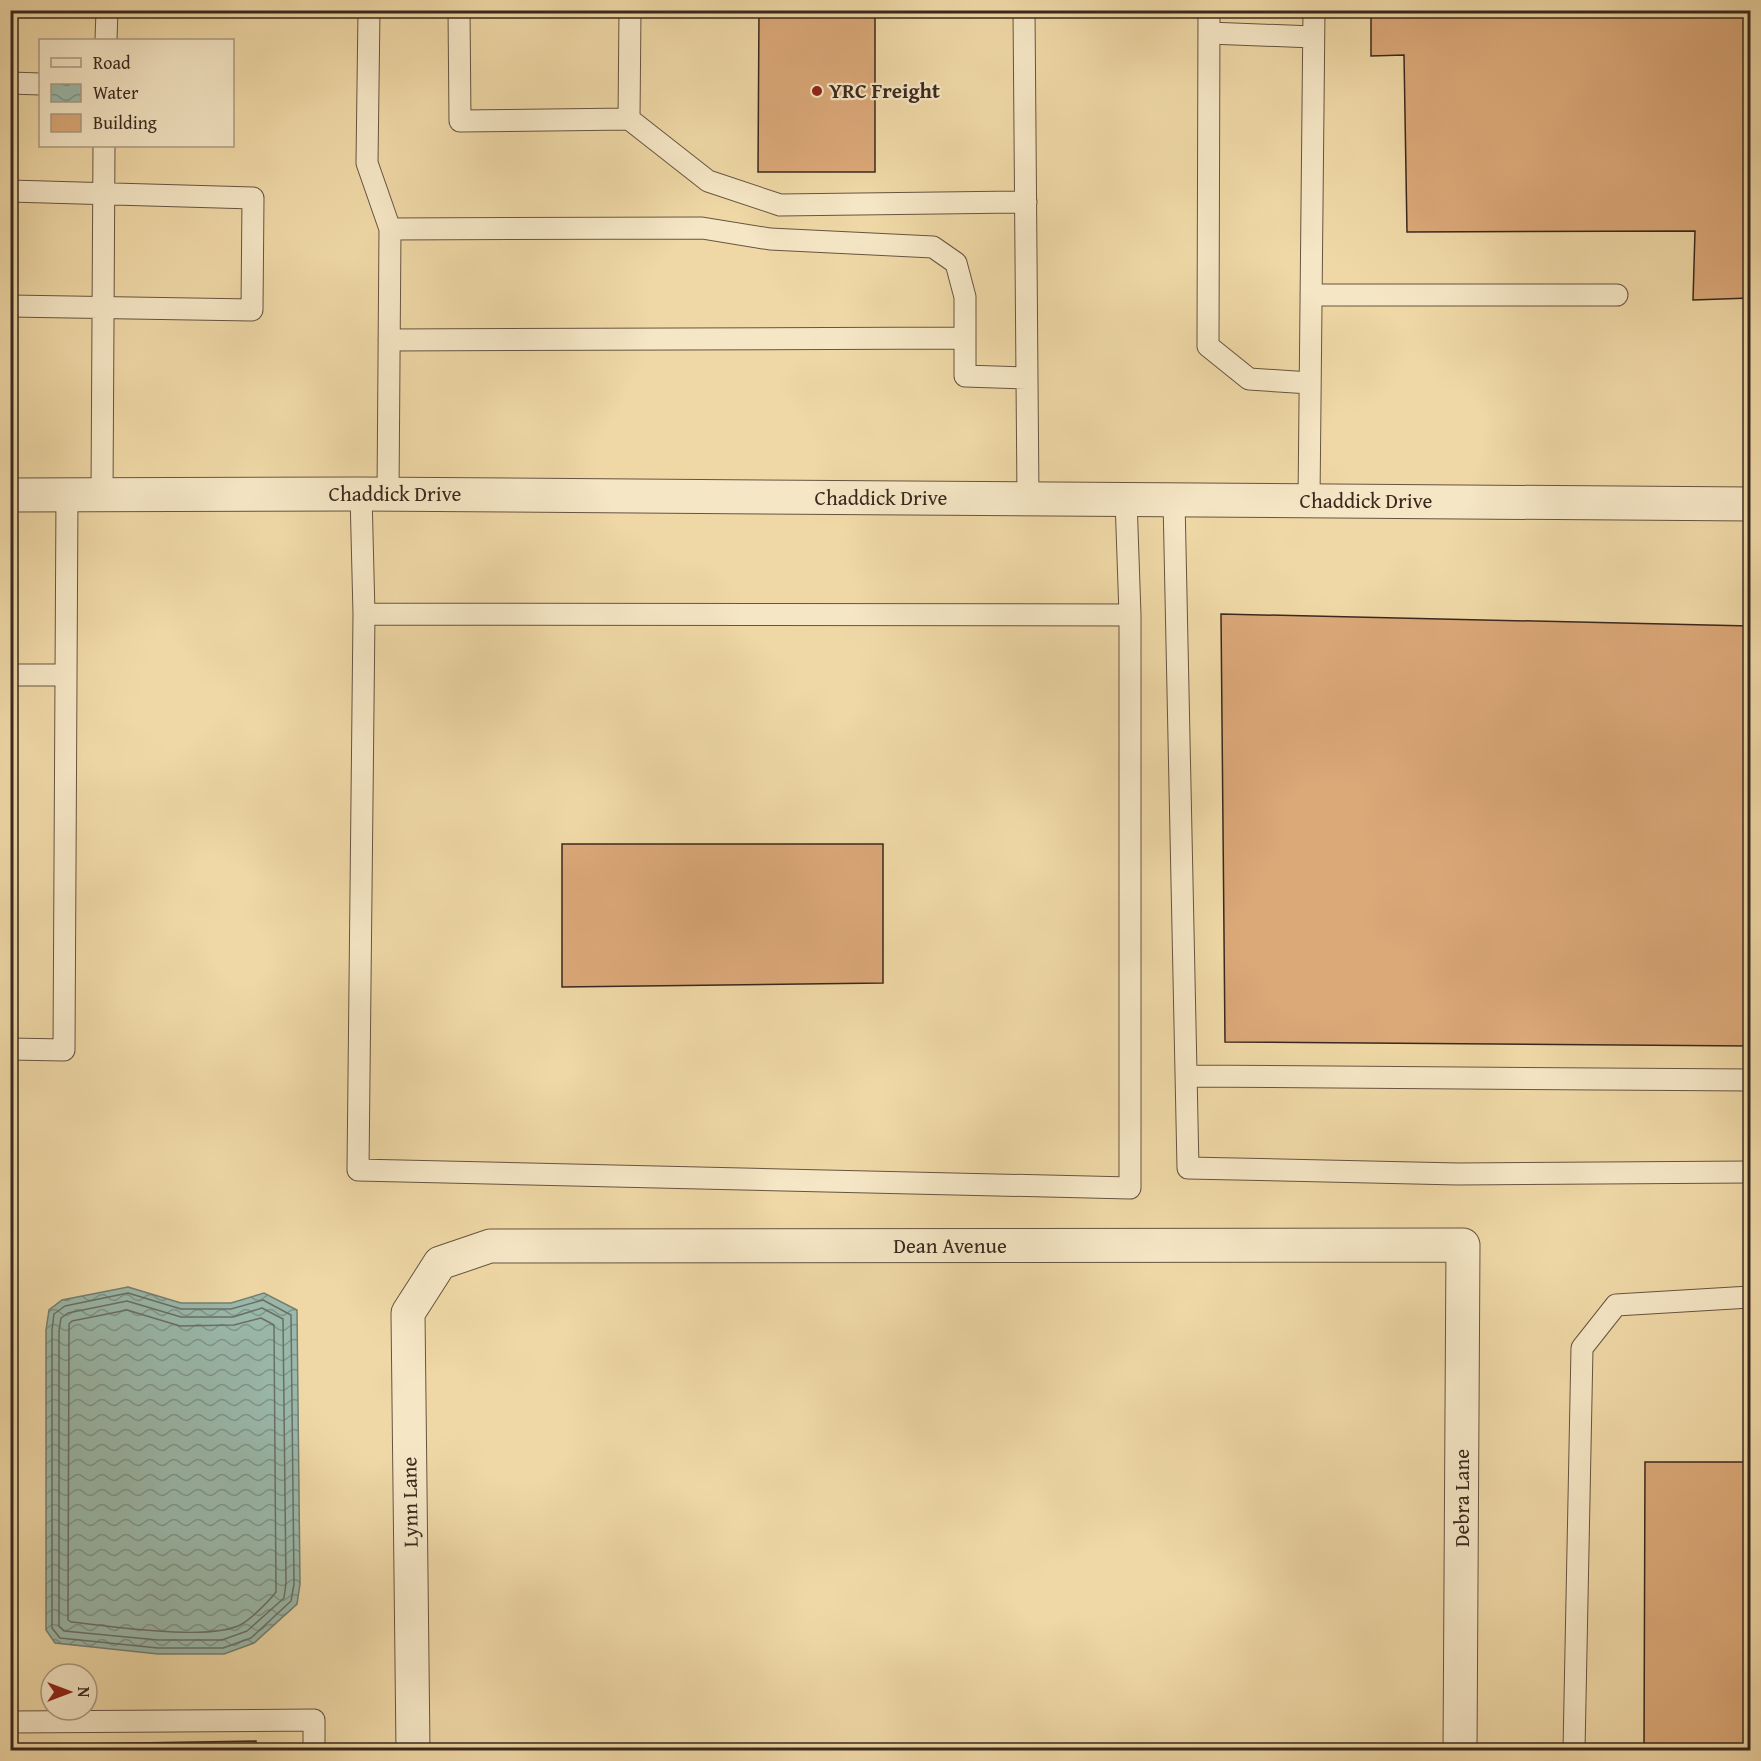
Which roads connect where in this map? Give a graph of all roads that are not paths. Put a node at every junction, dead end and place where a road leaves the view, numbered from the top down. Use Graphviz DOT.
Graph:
graph roads {
  1 [pos="107,10"];
  2 [pos="369,10"];
  3 [pos="459,10"];
  4 [pos="630,10"];
  5 [pos="1024,10"];
  6 [pos="1209,10"];
  7 [pos="1314,10"];
  8 [pos="1209,33"];
  9 [pos="1313,37"];
  10 [pos="106,39"];
  11 [pos="10,83"];
  12 [pos="39,84"];
  13 [pos="629,119"];
  14 [pos="104,147"];
  15 [pos="10,191"];
  16 [pos="104,193"];
  17 [pos="1026,202"];
  18 [pos="390,229"];
  19 [pos="1311,295"];
  20 [pos="1617,295"];
  21 [pos="10,306"];
  22 [pos="103,307"];
  23 [pos="965,338"];
  24 [pos="389,340"];
  25 [pos="1027,378"];
  26 [pos="1310,383"];
  27 [pos="102,494"];
  28 [pos="374,494"];
  29 [pos="10,495"];
  30 [pos="67,495"];
  31 [pos="1028,499"];
  32 [pos="1126,499"];
  33 [pos="1174,500"];
  34 [pos="1309,501"];
  35 [pos="1750,504"];
  36 [pos="364,614"];
  37 [pos="1130,615"];
  38 [pos="10,675"];
  39 [pos="66,675"];
  40 [pos="10,1049"];
  41 [pos="1186,1076"];
  42 [pos="1750,1080"];
  43 [pos="1750,1172"];
  44 [pos="1463,1245"];
  45 [pos="440,1263"];
  46 [pos="1750,1297"];
  47 [pos="10,1722"];
  48 [pos="314,1750"];
  49 [pos="413,1750"];
  50 [pos="1460,1750"];
  51 [pos="1574,1750"];
  1 -- 10 [label="lane"];
  2 -- 18 [label="lane"];
  3 -- 13 [label="lane"];
  4 -- 13 [label="lane"];
  5 -- 17 [label="lane"];
  6 -- 8 [label="lane"];
  7 -- 9 [label="lane"];
  8 -- 9 [label="lane"];
  8 -- 26 [label="lane"];
  9 -- 19 [label="lane"];
  11 -- 12 [label="lane"];
  13 -- 17 [label="lane"];
  14 -- 16 [label="lane"];
  15 -- 16 [label="lane"];
  16 -- 22 [label="lane"];
  16 -- 22 [label="lane"];
  17 -- 25 [label="lane"];
  18 -- 23 [label="lane"];
  18 -- 24 [label="lane"];
  19 -- 20 [label="lane"];
  19 -- 26 [label="lane"];
  21 -- 22 [label="lane"];
  22 -- 27 [label="lane"];
  23 -- 24 [label="lane"];
  23 -- 25 [label="lane"];
  24 -- 28 [label="lane"];
  25 -- 31 [label="lane"];
  26 -- 34 [label="lane"];
  27 -- 28 [label="street, Chaddick Drive"];
  27 -- 30 [label="street, Chaddick Drive"];
  28 -- 31 [label="street, Chaddick Drive"];
  28 -- 36 [label="lane"];
  29 -- 30 [label="street, Chaddick Drive"];
  30 -- 39 [label="lane"];
  31 -- 32 [label="street, Chaddick Drive"];
  32 -- 33 [label="street, Chaddick Drive"];
  32 -- 37 [label="lane"];
  33 -- 34 [label="street, Chaddick Drive"];
  33 -- 41 [label="lane"];
  34 -- 35 [label="street, Chaddick Drive"];
  36 -- 37 [label="lane"];
  36 -- 37 [label="lane"];
  38 -- 39 [label="lane"];
  39 -- 40 [label="lane"];
  41 -- 42 [label="lane"];
  41 -- 43 [label="lane"];
  44 -- 45 [label="street, Dean Avenue"];
  44 -- 50 [label="street, Debra Lane"];
  45 -- 49 [label="street, Lynn Lane"];
  46 -- 51 [label="lane"];
  47 -- 48 [label="lane"];
}
